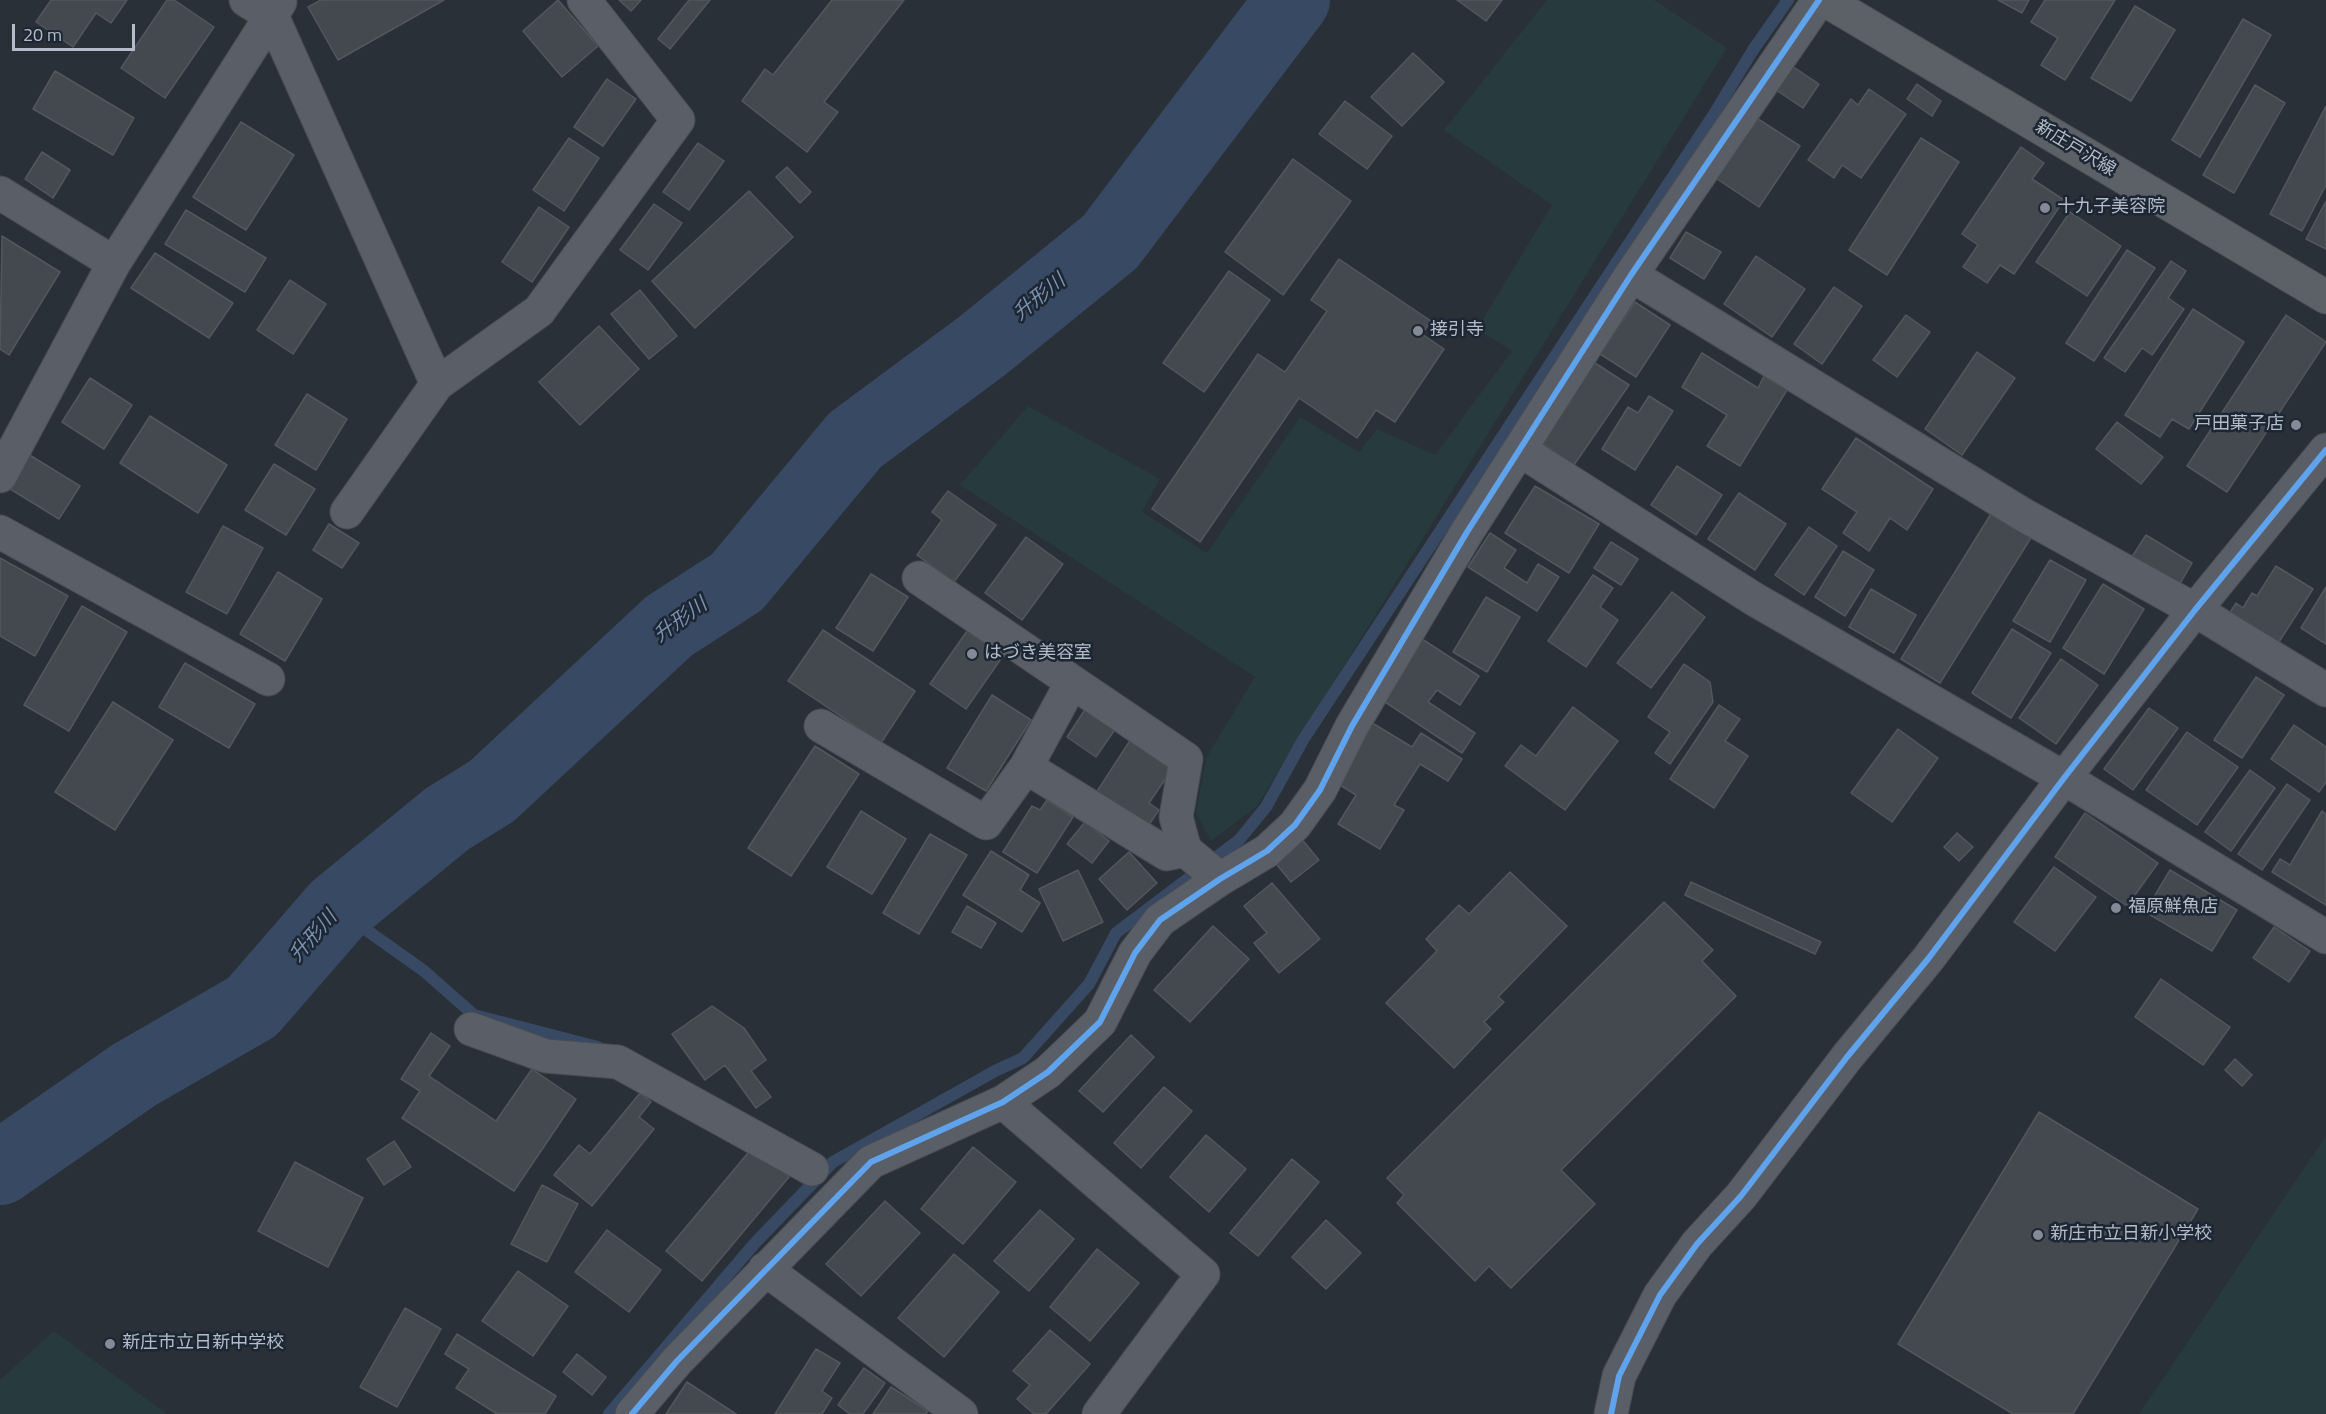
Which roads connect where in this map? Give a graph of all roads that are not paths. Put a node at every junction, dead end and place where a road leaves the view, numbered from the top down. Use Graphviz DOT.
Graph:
graph roads {
  1 [pos="585,0"];
  2 [pos="1819,0"];
  3 [pos="1825,0"];
  4 [pos="266,5"];
  5 [pos="0,193"];
  6 [pos="114,263"];
  7 [pos="1631,275"];
  8 [pos="2326,297"];
  9 [pos="437,384"];
  10 [pos="1520,450"];
  11 [pos="2326,450"];
  12 [pos="0,476"];
  13 [pos="347,512"];
  14 [pos="0,532"];
  15 [pos="919,578"];
  16 [pos="2195,610"];
  17 [pos="268,679"];
  18 [pos="1072,682"];
  19 [pos="2326,690"];
  20 [pos="821,726"];
  21 [pos="1026,768"];
  22 [pos="2064,778"];
  23 [pos="1185,850"];
  24 [pos="1220,879"];
  25 [pos="2326,937"];
  26 [pos="471,1029"];
  27 [pos="1003,1102"];
  28 [pos="812,1169"];
  29 [pos="765,1269"];
  30 [pos="632,1414"];
  31 [pos="961,1414"];
  32 [pos="1099,1414"];
  33 [pos="1611,1414"];
  1 -- 9 [label="street"];
  2 -- 7 [label="street"];
  3 -- 8 [label="main road, 新庄戸沢線"];
  4 -- 6 [label="street"];
  4 -- 9 [label="street"];
  5 -- 6 [label="street"];
  6 -- 12 [label="street"];
  7 -- 10 [label="street"];
  7 -- 16 [label="street"];
  9 -- 13 [label="street"];
  10 -- 22 [label="street"];
  10 -- 24 [label="street"];
  11 -- 16 [label="street"];
  14 -- 17 [label="street"];
  15 -- 18 [label="street"];
  16 -- 19 [label="street"];
  16 -- 22 [label="street"];
  18 -- 21 [label="street"];
  18 -- 23 [label="street"];
  20 -- 21 [label="street"];
  21 -- 23 [label="street"];
  22 -- 25 [label="street"];
  22 -- 33 [label="street"];
  23 -- 24 [label="street"];
  24 -- 27 [label="street"];
  26 -- 28 [label="street"];
  27 -- 29 [label="street"];
  27 -- 32 [label="street"];
  29 -- 30 [label="street"];
  29 -- 31 [label="street"];
}
